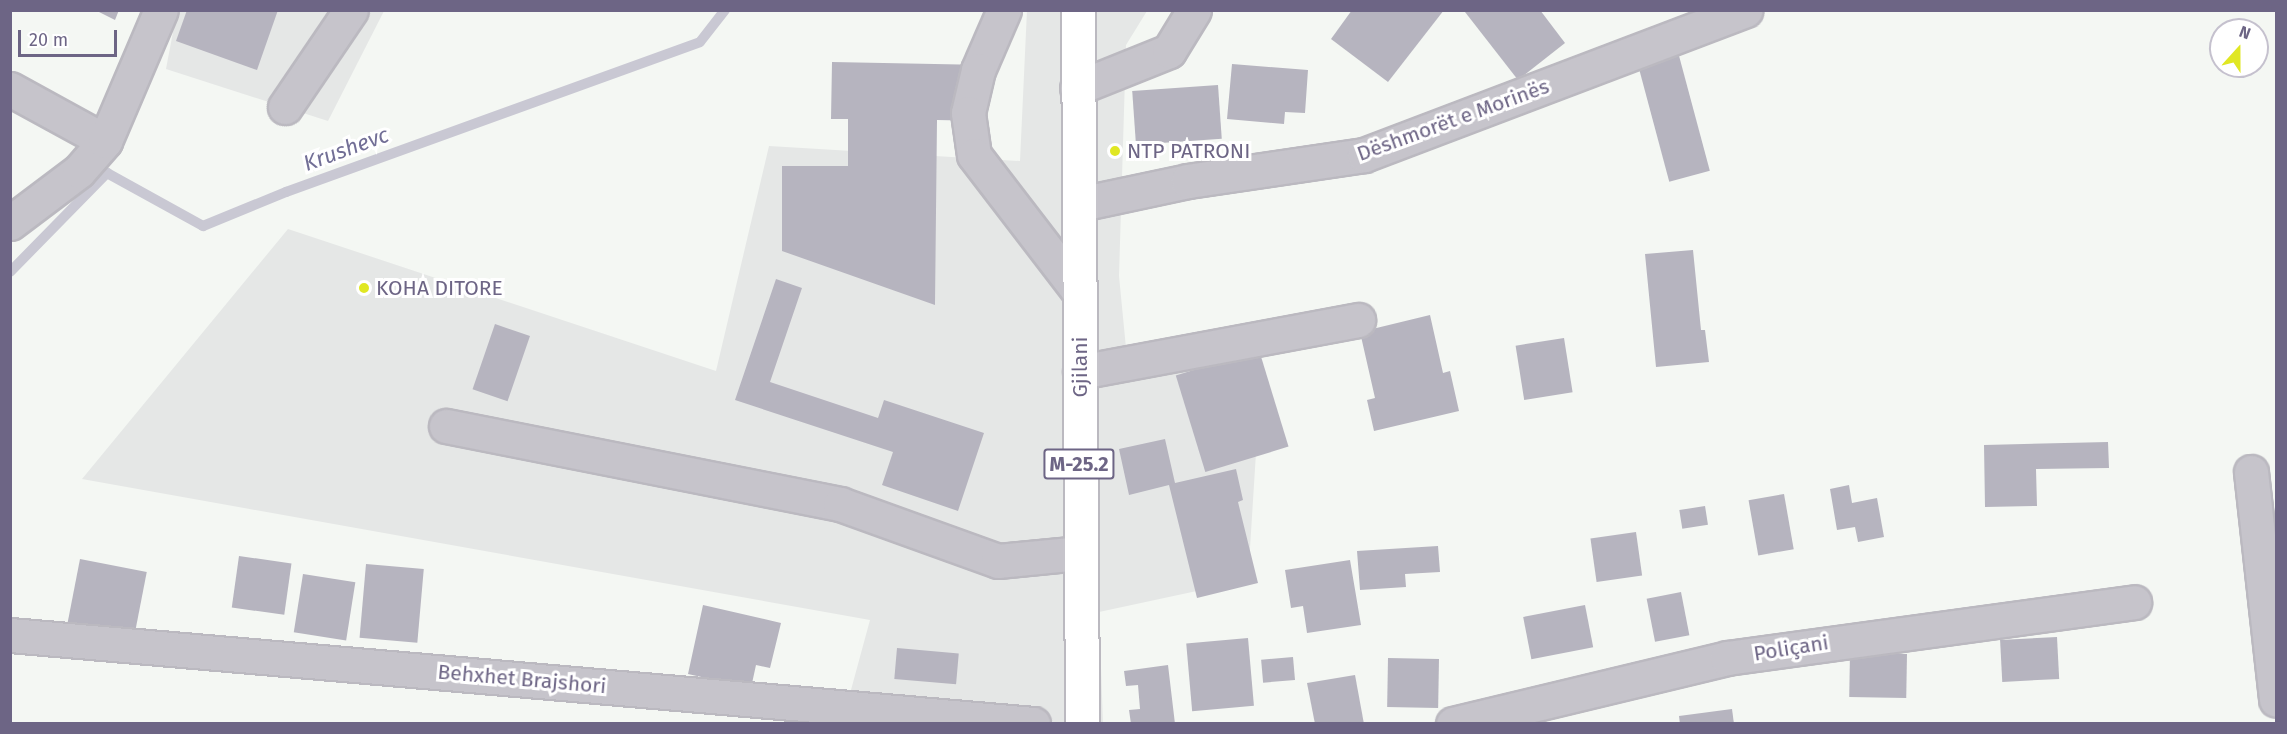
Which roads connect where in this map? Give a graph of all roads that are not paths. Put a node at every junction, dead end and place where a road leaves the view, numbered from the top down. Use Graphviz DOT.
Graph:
graph roads {
  1 [pos="161,10"];
  2 [pos="351,10"];
  3 [pos="1004,10"];
  4 [pos="1078,10"];
  5 [pos="1194,10"];
  6 [pos="1745,10"];
  7 [pos="1077,88"];
  8 [pos="10,89"];
  9 [pos="285,107"];
  10 [pos="105,141"];
  11 [pos="1080,204"];
  12 [pos="10,223"];
  13 [pos="1080,293"];
  14 [pos="1358,320"];
  15 [pos="1080,372"];
  16 [pos="446,426"];
  17 [pos="2251,472"];
  18 [pos="1079,553"];
  19 [pos="2134,602"];
  20 [pos="10,635"];
  21 [pos="2277,700"];
  22 [pos="1033,723"];
  23 [pos="1082,723"];
  24 [pos="1453,723"];
  1 -- 10 [label="street"];
  2 -- 9 [label="street"];
  3 -- 13 [label="street"];
  4 -- 7 [label="main road, Gjilani / M-25.2"];
  5 -- 7 [label="street"];
  6 -- 11 [label="street, Dëshmorët e Morinës"];
  7 -- 11 [label="main road, Gjilani / M-25.2"];
  8 -- 10 [label="street"];
  10 -- 12 [label="street"];
  11 -- 13 [label="main road, Gjilani / M-25.2"];
  13 -- 15 [label="main road, Gjilani / M-25.2"];
  14 -- 15 [label="street"];
  15 -- 18 [label="main road, Gjilani / M-25.2"];
  16 -- 18 [label="street"];
  17 -- 21 [label="street"];
  18 -- 23 [label="main road, Gjilani / M-25.2"];
  19 -- 24 [label="street, Poliçani"];
  20 -- 22 [label="street, Behxhet Brajshori"];
}
